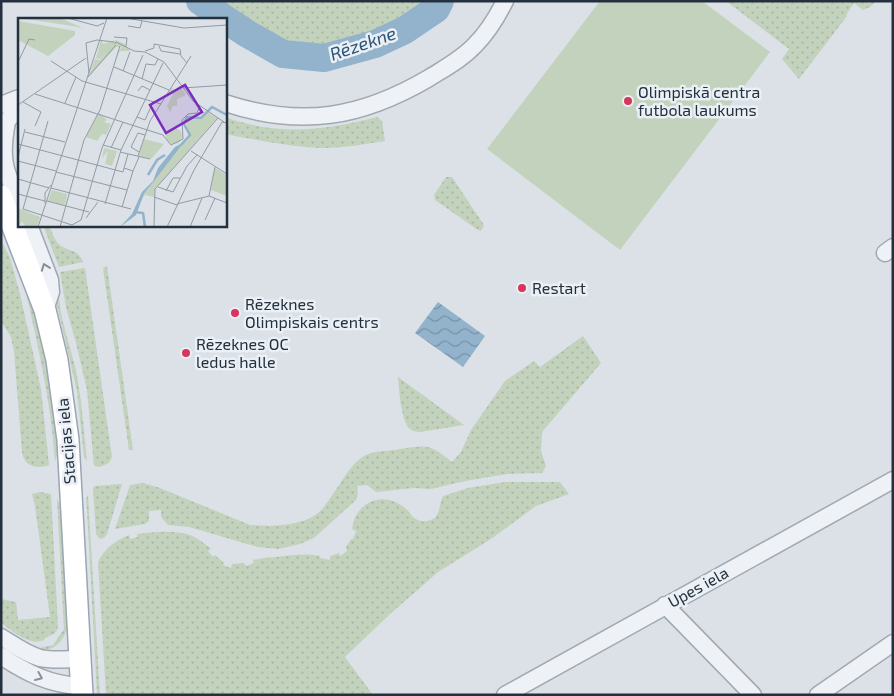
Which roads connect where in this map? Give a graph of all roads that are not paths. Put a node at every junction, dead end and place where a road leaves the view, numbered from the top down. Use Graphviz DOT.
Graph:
graph roads {
  1 [pos="505,1"];
  2 [pos="18,98"];
  3 [pos="226,103"];
  4 [pos="1,105"];
  5 [pos="18,107"];
  6 [pos="4,123"];
  7 [pos="1,196"];
  8 [pos="18,200"];
  9 [pos="28,226"];
  10 [pos="45,310"];
  11 [pos="893,480"];
  12 [pos="665,605"];
  13 [pos="1,637"];
  14 [pos="1,643"];
  15 [pos="893,643"];
  16 [pos="1,656"];
  17 [pos="40,658"];
  18 [pos="80,659"];
  19 [pos="81,690"];
  20 [pos="505,695"];
  21 [pos="753,695"];
  22 [pos="818,695"];
  1 -- 3 [label="street"];
  2 -- 4 [label="street"];
  5 -- 6 [label="street"];
  6 -- 8 [label="street"];
  7 -- 10 [label="main road, Stacijas iela"];
  10 -- 9 [label="street, one-way"];
  10 -- 18 [label="main road, Stacijas iela"];
  11 -- 12 [label="street, Upes iela"];
  12 -- 20 [label="street, Upes iela"];
  12 -- 21 [label="street"];
  13 -- 17 [label="street"];
  14 -- 17 [label="street"];
  15 -- 22 [label="street"];
  16 -- 19 [label="street, one-way"];
  17 -- 18 [label="street"];
  18 -- 19 [label="main road, Stacijas iela"];
}
